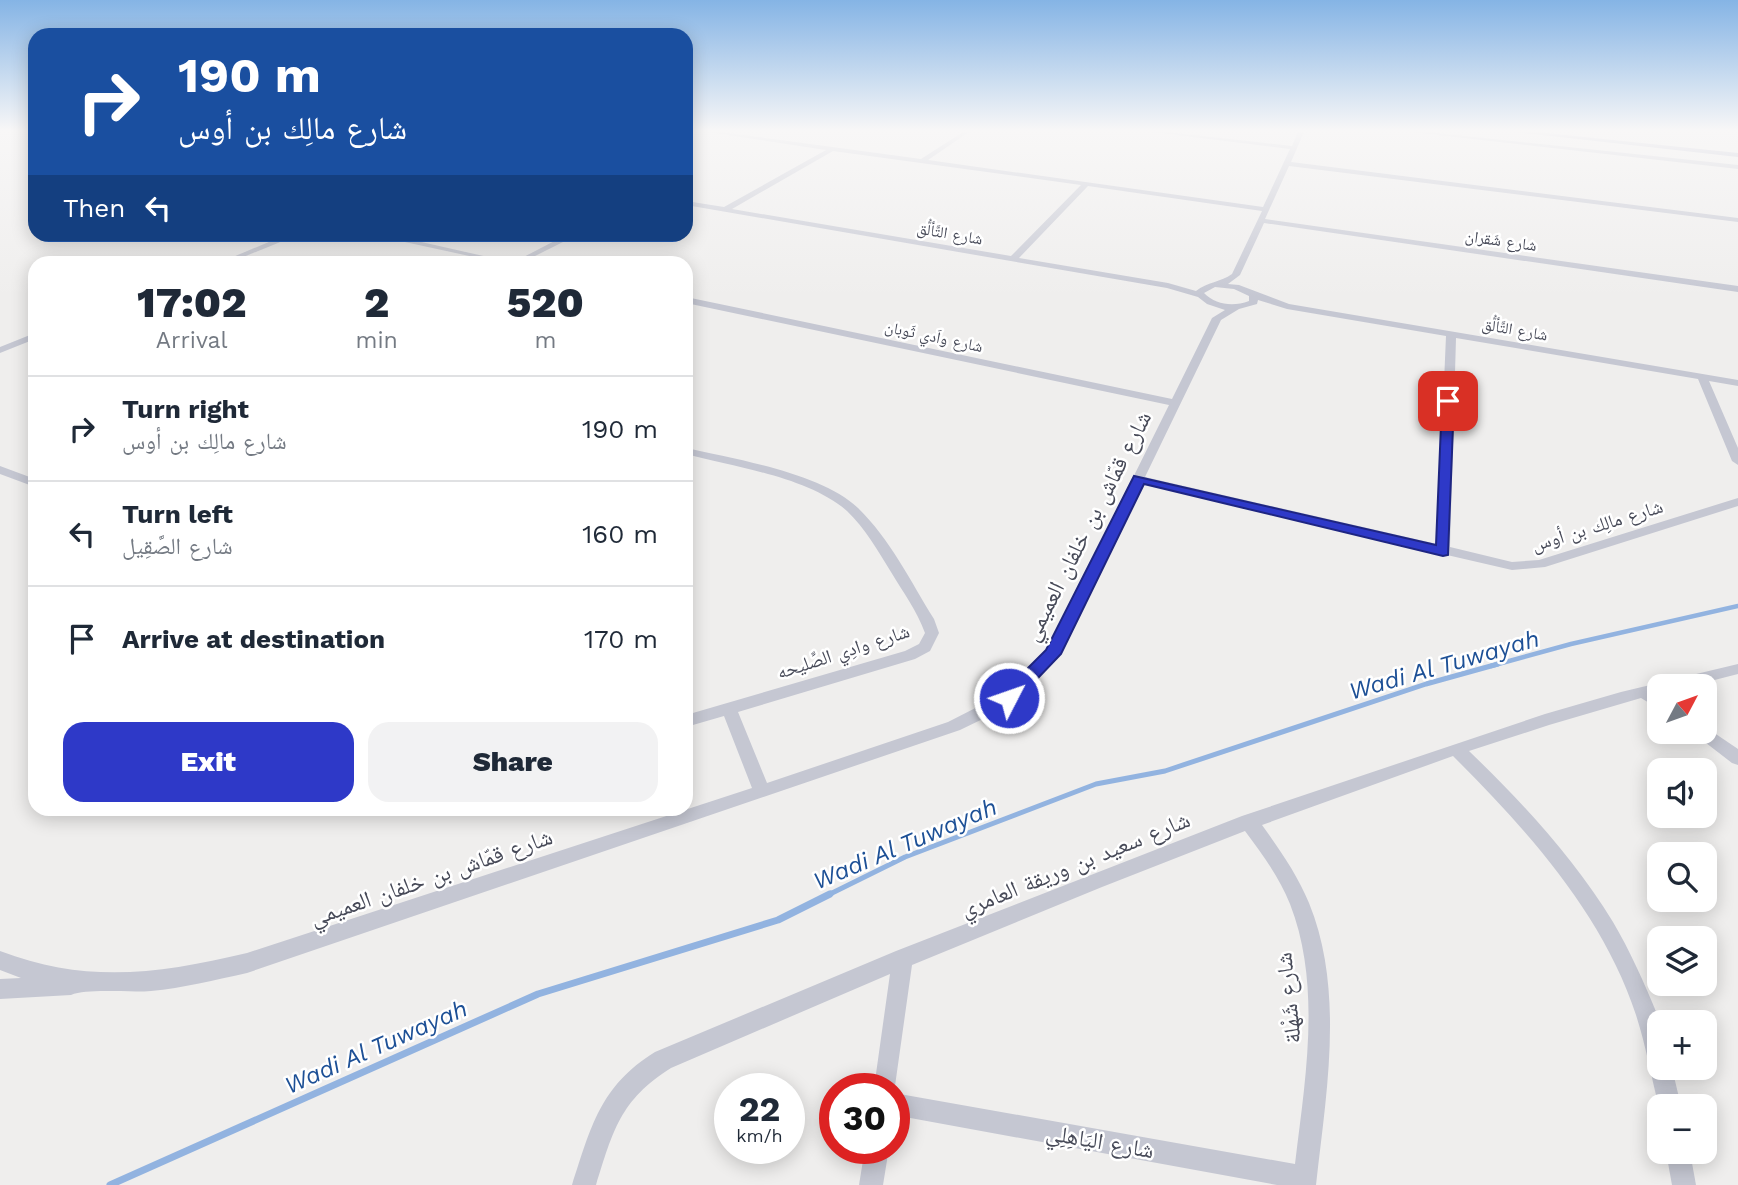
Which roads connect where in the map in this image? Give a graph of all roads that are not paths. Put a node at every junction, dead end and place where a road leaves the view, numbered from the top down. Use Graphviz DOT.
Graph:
graph roads {
  1 [pos="764,187"];
  2 [pos="1083,187"];
  3 [pos="1110,187"];
  4 [pos="1277,187"];
  5 [pos="1476,187"];
  6 [pos="693,204"];
  7 [pos="1265,209"];
  8 [pos="724,210"];
  9 [pos="1260,220"];
  10 [pos="1738,220"];
  11 [pos="276,242"];
  12 [pos="410,242"];
  13 [pos="559,242"];
  14 [pos="240,256"];
  15 [pos="477,256"];
  16 [pos="530,256"];
  17 [pos="1013,259"];
  18 [pos="1236,275"];
  19 [pos="1168,286"];
  20 [pos="1212,286"];
  21 [pos="1738,289"];
  22 [pos="1250,293"];
  23 [pos="1203,298"];
  24 [pos="693,301"];
  25 [pos="1287,306"];
  26 [pos="1241,307"];
  27 [pos="1217,318"];
  28 [pos="1451,334"];
  29 [pos="28,340"];
  30 [pos="0,350"];
  31 [pos="1702,377"];
  32 [pos="1738,383"];
  33 [pos="1176,403"];
  34 [pos="1734,444"];
  35 [pos="693,453"];
  36 [pos="1738,461"];
  37 [pos="0,470"];
  38 [pos="1139,479"];
  39 [pos="28,480"];
  40 [pos="1738,502"];
  41 [pos="1443,552"];
  42 [pos="1738,669"];
  43 [pos="1717,674"];
  44 [pos="1647,696"];
  45 [pos="729,709"];
  46 [pos="693,719"];
  47 [pos="1717,742"];
  48 [pos="1456,749"];
  49 [pos="1738,758"];
  50 [pos="762,791"];
  51 [pos="693,814"];
  52 [pos="687,816"];
  53 [pos="1248,821"];
  54 [pos="903,958"];
  55 [pos="0,960"];
  56 [pos="93,982"];
  57 [pos="0,989"];
  58 [pos="1647,1024"];
  59 [pos="888,1073"];
  60 [pos="910,1107"];
  61 [pos="874,1164"];
  62 [pos="1680,1164"];
  63 [pos="1305,1181"];
  64 [pos="584,1185"];
  65 [pos="871,1185"];
  66 [pos="1684,1185"];
  1 -- 8 [label="street"];
  2 -- 17 [label="street"];
  3 -- 7 [label="street"];
  4 -- 7 [label="street"];
  5 -- 10 [label="street"];
  6 -- 8 [label="street, شارع التَّألُّق"];
  7 -- 9 [label="street"];
  8 -- 17 [label="street, شارع التَّألُّق"];
  9 -- 18 [label="street"];
  9 -- 21 [label="street, شارع شَقران"];
  11 -- 14 [label="street"];
  12 -- 15 [label="street"];
  13 -- 16 [label="street"];
  17 -- 19 [label="street, شارع التَّألُّق"];
  18 -- 20 [label="street"];
  18 -- 22 [label="street"];
  19 -- 20 [label="street, شارع التَّألُّق"];
  19 -- 23 [label="street, شارع التَّألُّق"];
  20 -- 22 [label="street, شارع التَّألُّق"];
  20 -- 23 [label="street"];
  22 -- 25 [label="street, شارع التَّألُّق"];
  22 -- 26 [label="street"];
  23 -- 26 [label="street, شارع التَّألُّق"];
  23 -- 27 [label="street"];
  24 -- 33 [label="street, شارع واَدي ثَوبان"];
  25 -- 26 [label="street, شارع التَّألُّق"];
  25 -- 28 [label="street, شارع التَّألُّق"];
  26 -- 27 [label="street"];
  27 -- 33 [label="street, شارع قمّاش بن خلفان العميمي"];
  28 -- 31 [label="street, شارع التَّألُّق"];
  28 -- 41 [label="street"];
  29 -- 30 [label="street"];
  31 -- 32 [label="street, شارع التَّألُّق"];
  31 -- 34 [label="street"];
  33 -- 38 [label="street, شارع قمّاش بن خلفان العميمي"];
  34 -- 36 [label="street"];
  35 -- 45 [label="street, شارع وادِي الصِّليحه"];
  37 -- 39 [label="street"];
  38 -- 41 [label="street, شارع مالِك بن أوس"];
  38 -- 50 [label="street, شارع قمّاش بن خلفان العميمي"];
  40 -- 41 [label="street, شارع مالِك بن أوس"];
  42 -- 43 [label="street"];
  44 -- 48 [label="street, شارع سعيد بن وريقة العامري"];
  45 -- 46 [label="street, شارع وادِي الصِّليحه"];
  45 -- 50 [label="street"];
  47 -- 49 [label="street"];
  48 -- 53 [label="street, شارع سعيد بن وريقة العامري"];
  48 -- 58 [label="street"];
  50 -- 51 [label="street, شارع قمّاش بن خلفان العميمي"];
  52 -- 56 [label="street, شارع قمّاش بن خلفان العميمي"];
  53 -- 54 [label="street, شارع سعيد بن وريقة العامري"];
  53 -- 63 [label="street, شارع شَهْلة"];
  54 -- 59 [label="street"];
  54 -- 64 [label="street, شارع سعيد بن وريقة العامري"];
  55 -- 56 [label="street, شارع قمّاش بن خلفان العميمي"];
  56 -- 57 [label="street"];
  60 -- 63 [label="street, شارع اليَاهِلِي"];
  61 -- 65 [label="street"];
  62 -- 66 [label="street"];
}
